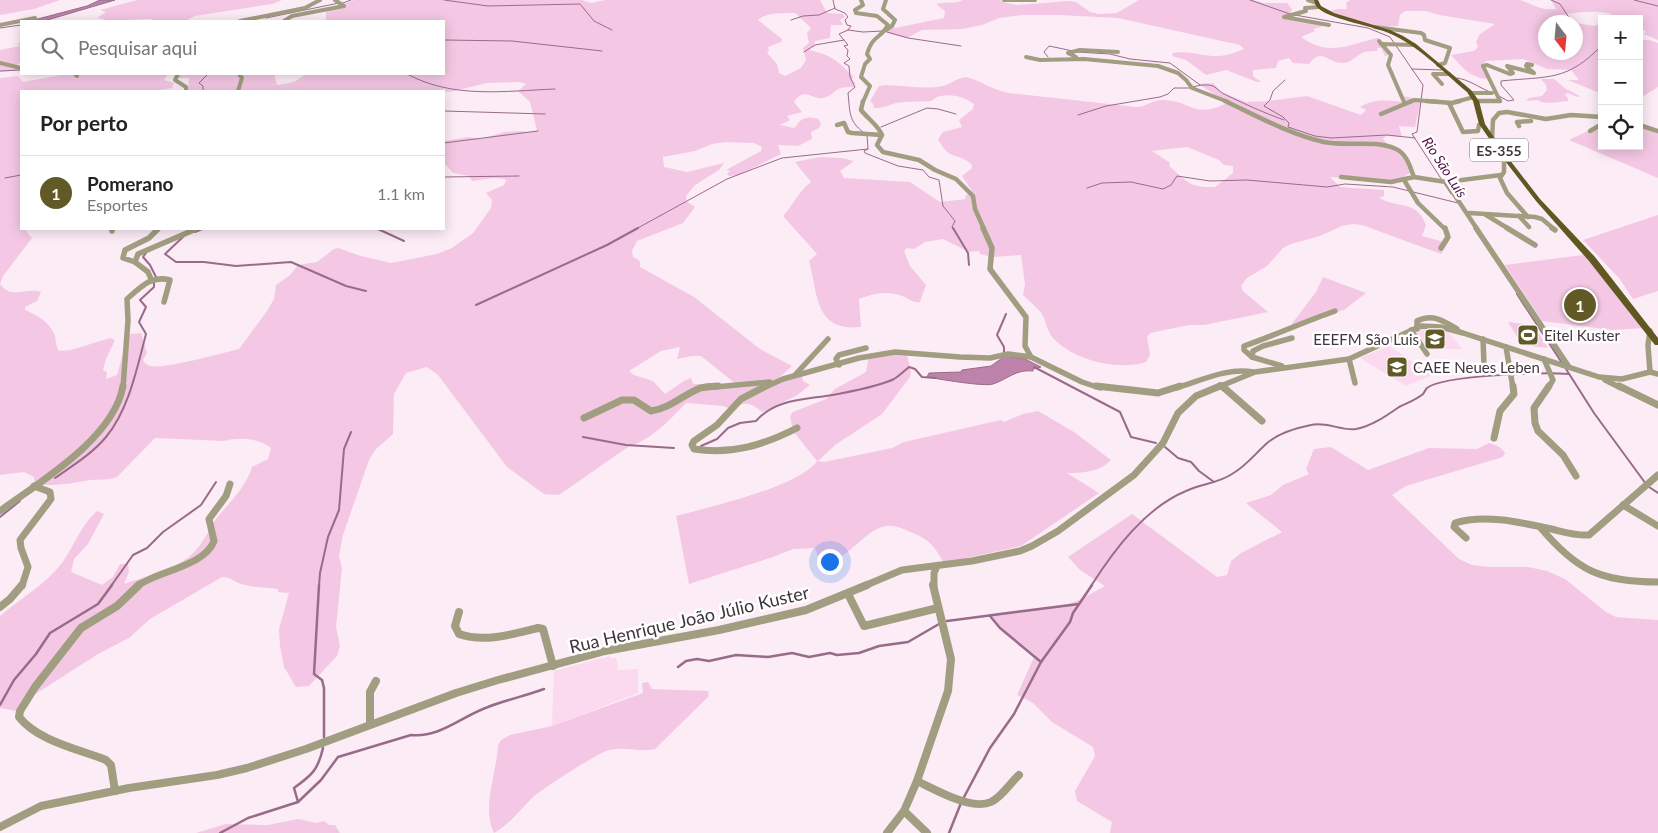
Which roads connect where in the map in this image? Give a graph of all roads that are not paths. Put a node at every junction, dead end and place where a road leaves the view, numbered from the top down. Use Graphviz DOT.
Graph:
graph roads {
  1 [pos="320,0"];
  2 [pos="335,0"];
  3 [pos="861,0"];
  4 [pos="886,0"];
  5 [pos="1004,0"];
  6 [pos="1035,0"];
  7 [pos="1308,0"];
  8 [pos="1317,3"];
  9 [pos="36,18"];
  10 [pos="30,20"];
  11 [pos="244,20"];
  12 [pos="286,20"];
  13 [pos="20,22"];
  14 [pos="0,25"];
  15 [pos="1330,25"];
  16 [pos="1375,27"];
  17 [pos="886,30"];
  18 [pos="1414,45"];
  19 [pos="1118,52"];
  20 [pos="1026,57"];
  21 [pos="1080,58"];
  22 [pos="0,63"];
  23 [pos="1438,65"];
  24 [pos="1532,65"];
  25 [pos="20,68"];
  26 [pos="1449,74"];
  27 [pos="178,75"];
  28 [pos="240,75"];
  29 [pos="1442,84"];
  30 [pos="186,90"];
  31 [pos="238,90"];
  32 [pos="1492,93"];
  33 [pos="1473,97"];
  34 [pos="1404,102"];
  35 [pos="1449,103"];
  36 [pos="1381,114"];
  37 [pos="1598,117"];
  38 [pos="1558,118"];
  39 [pos="1482,124"];
  40 [pos="837,125"];
  41 [pos="1519,126"];
  42 [pos="1598,126"];
  43 [pos="1643,126"];
  44 [pos="1590,131"];
  45 [pos="1658,131"];
  46 [pos="882,135"];
  47 [pos="1492,140"];
  48 [pos="1504,156"];
  49 [pos="1501,175"];
  50 [pos="1341,177"];
  51 [pos="1414,177"];
  52 [pos="1404,180"];
  53 [pos="1444,182"];
  54 [pos="1469,213"];
  55 [pos="1485,214"];
  56 [pos="1519,216"];
  57 [pos="1528,216"];
  58 [pos="1528,227"];
  59 [pos="157,230"];
  60 [pos="192,230"];
  61 [pos="1554,230"];
  62 [pos="1535,245"];
  63 [pos="1441,248"];
  64 [pos="135,262"];
  65 [pos="151,279"];
  66 [pos="164,302"];
  67 [pos="1335,311"];
  68 [pos="1429,317"];
  69 [pos="1444,321"];
  70 [pos="1433,326"];
  71 [pos="1444,328"];
  72 [pos="1414,330"];
  73 [pos="1650,331"];
  74 [pos="1463,333"];
  75 [pos="1292,338"];
  76 [pos="828,339"];
  77 [pos="1483,339"];
  78 [pos="1658,344"];
  79 [pos="1506,347"];
  80 [pos="866,348"];
  81 [pos="1427,354"];
  82 [pos="1031,357"];
  83 [pos="1252,357"];
  84 [pos="1350,359"];
  85 [pos="1544,359"];
  86 [pos="839,365"];
  87 [pos="1484,365"];
  88 [pos="1568,366"];
  89 [pos="1283,367"];
  90 [pos="1255,372"];
  91 [pos="1650,372"];
  92 [pos="1658,374"];
  93 [pos="794,376"];
  94 [pos="1599,377"];
  95 [pos="784,379"];
  96 [pos="1355,384"];
  97 [pos="1220,385"];
  98 [pos="1658,405"];
  99 [pos="584,418"];
  100 [pos="1262,421"];
  101 [pos="797,428"];
  102 [pos="1494,438"];
  103 [pos="1576,476"];
  104 [pos="1658,476"];
  105 [pos="230,484"];
  106 [pos="34,486"];
  107 [pos="1623,505"];
  108 [pos="0,511"];
  109 [pos="1658,526"];
  110 [pos="1540,527"];
  111 [pos="1466,538"];
  112 [pos="937,566"];
  113 [pos="1658,582"];
  114 [pos="848,594"];
  115 [pos="0,607"];
  116 [pos="938,608"];
  117 [pos="459,612"];
  118 [pos="553,666"];
  119 [pos="376,681"];
  120 [pos="370,724"];
  121 [pos="1019,775"];
  122 [pos="917,781"];
  123 [pos="115,791"];
  124 [pos="904,811"];
  125 [pos="0,827"];
  126 [pos="887,833"];
  127 [pos="927,833"];
  1 -- 11 [label="street"];
  2 -- 12 [label="street"];
  3 -- 17 [label="street"];
  4 -- 17 [label="street"];
  5 -- 6 [label="street"];
  7 -- 8 [label="street"];
  8 -- 15 [label="street"];
  8 -- 16 [label="main road"];
  9 -- 10 [label="street"];
  13 -- 14 [label="street"];
  16 -- 18 [label="main road"];
  16 -- 23 [label="street"];
  17 -- 46 [label="street"];
  18 -- 23 [label="main road"];
  18 -- 34 [label="street"];
  19 -- 21 [label="street"];
  20 -- 21 [label="street"];
  21 -- 51 [label="street"];
  22 -- 25 [label="street"];
  23 -- 26 [label="main road"];
  24 -- 33 [label="street"];
  26 -- 29 [label="street"];
  26 -- 33 [label="main road"];
  27 -- 30 [label="street"];
  28 -- 31 [label="street"];
  32 -- 33 [label="street"];
  33 -- 35 [label="street"];
  33 -- 39 [label="main road, ES-355"];
  34 -- 35 [label="street"];
  34 -- 36 [label="street"];
  35 -- 39 [label="street"];
  37 -- 38 [label="street"];
  38 -- 41 [label="street"];
  38 -- 47 [label="street"];
  39 -- 47 [label="main road, ES-355"];
  40 -- 46 [label="street"];
  42 -- 44 [label="street"];
  43 -- 45 [label="street"];
  46 -- 82 [label="street"];
  47 -- 48 [label="main road, ES-355"];
  48 -- 49 [label="street"];
  48 -- 73 [label="main road, ES-355"];
  49 -- 53 [label="street"];
  49 -- 57 [label="street"];
  50 -- 52 [label="street"];
  51 -- 52 [label="street"];
  51 -- 53 [label="street"];
  52 -- 63 [label="street"];
  53 -- 54 [label="street"];
  54 -- 55 [label="street"];
  54 -- 88 [label="street"];
  55 -- 56 [label="street"];
  55 -- 62 [label="street"];
  56 -- 57 [label="street"];
  56 -- 58 [label="street"];
  57 -- 61 [label="street"];
  59 -- 64 [label="street"];
  60 -- 64 [label="street"];
  64 -- 65 [label="street"];
  65 -- 66 [label="street"];
  65 -- 106 [label="street"];
  67 -- 83 [label="street"];
  68 -- 69 [label="street, Rua Henrique João Júlio Kuster"];
  68 -- 70 [label="street"];
  68 -- 72 [label="street, Rua Henrique João Júlio Kuster"];
  69 -- 71 [label="street"];
  69 -- 74 [label="street, Rua Henrique João Júlio Kuster"];
  70 -- 71 [label="street, Rua Henrique João Júlio Kuster"];
  70 -- 72 [label="street, Rua Henrique João Júlio Kuster"];
  71 -- 74 [label="street, Rua Henrique João Júlio Kuster"];
  72 -- 81 [label="street"];
  72 -- 84 [label="street, Rua Henrique João Júlio Kuster"];
  73 -- 78 [label="main road, ES-355"];
  73 -- 91 [label="street"];
  74 -- 77 [label="street, Rua Henrique João Júlio Kuster"];
  75 -- 83 [label="street"];
  76 -- 93 [label="street"];
  77 -- 79 [label="street, Rua Henrique João Júlio Kuster"];
  77 -- 87 [label="street"];
  79 -- 85 [label="street, Rua Henrique João Júlio Kuster"];
  79 -- 102 [label="street"];
  80 -- 86 [label="street"];
  82 -- 86 [label="street"];
  82 -- 90 [label="street"];
  83 -- 89 [label="street"];
  84 -- 89 [label="street, Rua Henrique João Júlio Kuster"];
  84 -- 96 [label="street"];
  85 -- 88 [label="street, Rua Henrique João Júlio Kuster"];
  85 -- 103 [label="street"];
  86 -- 93 [label="street"];
  88 -- 94 [label="street, Rua Henrique João Júlio Kuster"];
  89 -- 90 [label="street, Rua Henrique João Júlio Kuster"];
  90 -- 97 [label="street, Rua Henrique João Júlio Kuster"];
  91 -- 92 [label="street"];
  91 -- 94 [label="street, Rua Henrique João Júlio Kuster"];
  93 -- 95 [label="street"];
  94 -- 98 [label="street"];
  95 -- 99 [label="street"];
  95 -- 101 [label="street"];
  97 -- 100 [label="street"];
  97 -- 112 [label="street, Rua Henrique João Júlio Kuster"];
  104 -- 107 [label="street"];
  105 -- 123 [label="street"];
  106 -- 108 [label="street"];
  106 -- 115 [label="street"];
  107 -- 109 [label="street"];
  107 -- 110 [label="street"];
  110 -- 111 [label="street"];
  110 -- 113 [label="street"];
  112 -- 114 [label="street, Rua Henrique João Júlio Kuster"];
  112 -- 116 [label="street"];
  114 -- 116 [label="street"];
  114 -- 118 [label="street, Rua Henrique João Júlio Kuster"];
  116 -- 122 [label="street"];
  117 -- 118 [label="street"];
  118 -- 120 [label="street, Rua Henrique João Júlio Kuster"];
  119 -- 120 [label="street"];
  120 -- 123 [label="street, Rua Henrique João Júlio Kuster"];
  121 -- 122 [label="street"];
  122 -- 124 [label="street"];
  123 -- 125 [label="street, Rua Henrique João Júlio Kuster"];
  124 -- 126 [label="street"];
  124 -- 127 [label="street"];
}
